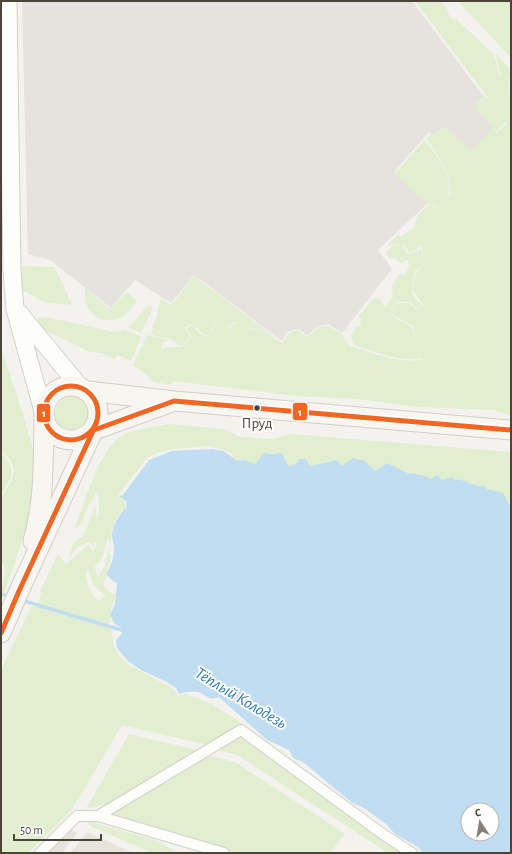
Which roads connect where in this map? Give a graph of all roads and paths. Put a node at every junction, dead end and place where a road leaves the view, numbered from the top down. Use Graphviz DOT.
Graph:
graph roads {
  1 [pos="8,1"];
  2 [pos="15,309"];
  3 [pos="84,389"];
  4 [pos="174,401"];
  5 [pos="44,415"];
  6 [pos="93,430"];
  7 [pos="511,430"];
  8 [pos="19,590"];
  9 [pos="1,633"];
  10 [pos="98,816"];
  11 [pos="40,853"];
  12 [pos="224,853"];
  13 [pos="412,853"];
  1 -- 2 [label="street"];
  2 -- 3 [label="street"];
  2 -- 5 [label="street"];
  3 -- 4 [label="main road"];
  3 -- 5 [label="main road"];
  3 -- 6 [label="main road"];
  4 -- 6 [label="main road"];
  4 -- 7 [label="main road"];
  5 -- 6 [label="main road"];
  5 -- 8 [label="main road"];
  6 -- 8 [label="main road"];
  8 -- 9 [label="main road"];
  10 -- 11 [label="street"];
  10 -- 12 [label="street"];
  10 -- 13 [label="street"];
}
